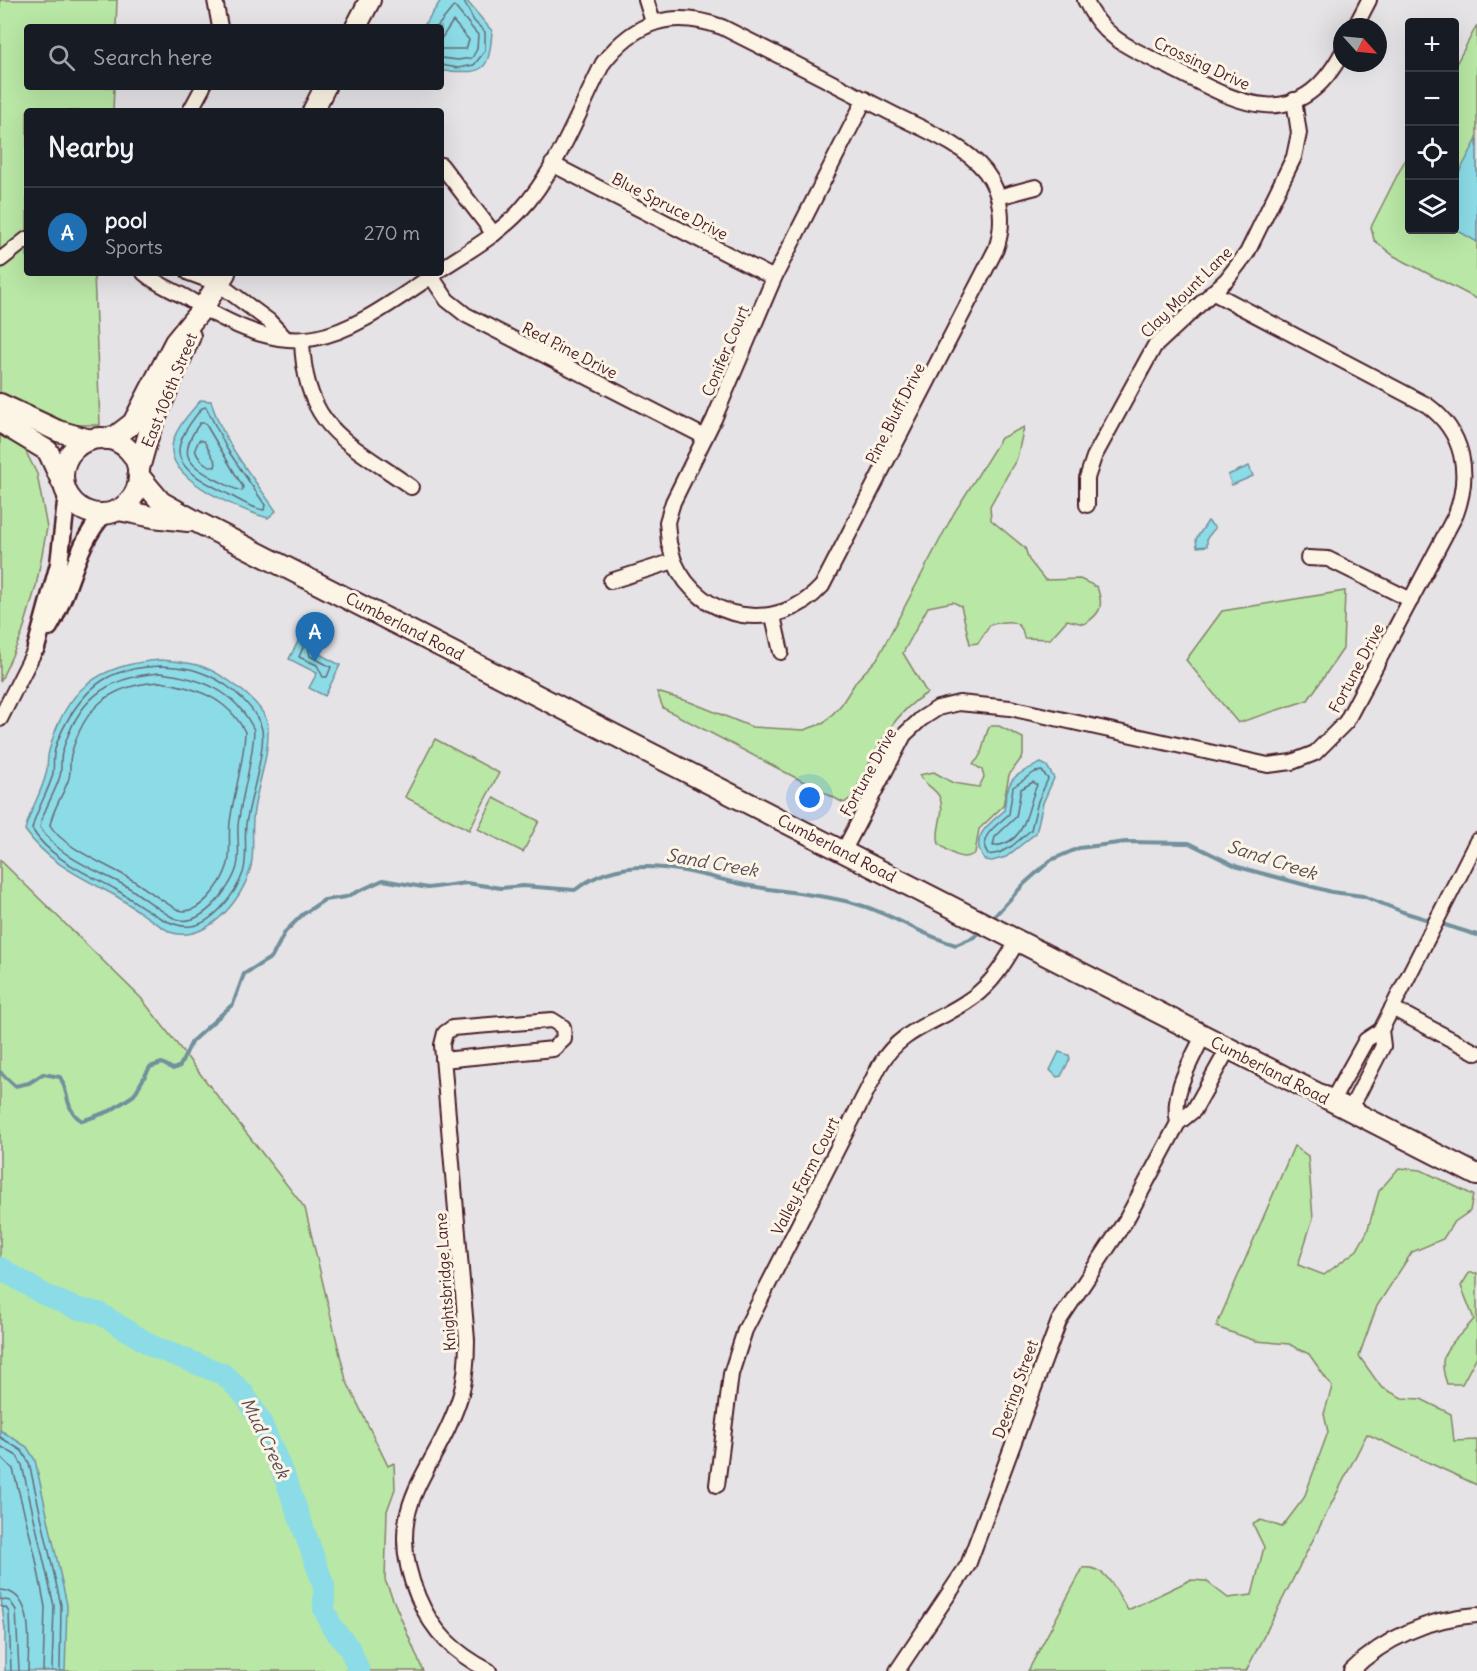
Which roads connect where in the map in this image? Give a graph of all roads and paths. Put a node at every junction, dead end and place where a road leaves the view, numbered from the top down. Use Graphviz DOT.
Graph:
graph roads {
  1 [pos="215,0"];
  2 [pos="370,0"];
  3 [pos="646,0"];
  4 [pos="1085,0"];
  5 [pos="1369,0"];
  6 [pos="1360,18"];
  7 [pos="653,22"];
  8 [pos="219,24"];
  9 [pos="358,24"];
  10 [pos="1333,67"];
  11 [pos="201,90"];
  12 [pos="324,90"];
  13 [pos="865,99"];
  14 [pos="1294,100"];
  15 [pos="192,108"];
  16 [pos="314,108"];
  17 [pos="552,164"];
  18 [pos="444,169"];
  19 [pos="1036,187"];
  20 [pos="998,197"];
  21 [pos="494,234"];
  22 [pos="24,240"];
  23 [pos="0,260"];
  24 [pos="444,268"];
  25 [pos="149,276"];
  26 [pos="206,276"];
  27 [pos="431,276"];
  28 [pos="437,276"];
  29 [pos="774,278"];
  30 [pos="222,279"];
  31 [pos="1212,292"];
  32 [pos="202,309"];
  33 [pos="285,338"];
  34 [pos="302,341"];
  35 [pos="0,404"];
  36 [pos="0,422"];
  37 [pos="705,437"];
  38 [pos="98,439"];
  39 [pos="139,474"];
  40 [pos="411,487"];
  41 [pos="65,488"];
  42 [pos="1088,505"];
  43 [pos="111,512"];
  44 [pos="197,522"];
  45 [pos="1308,558"];
  46 [pos="674,561"];
  47 [pos="611,581"];
  48 [pos="1411,600"];
  49 [pos="773,616"];
  50 [pos="36,648"];
  51 [pos="781,652"];
  52 [pos="0,718"];
  53 [pos="1477,841"];
  54 [pos="844,850"];
  55 [pos="1018,940"];
  56 [pos="1392,1008"];
  57 [pos="1381,1030"];
  58 [pos="1203,1036"];
  59 [pos="1228,1049"];
  60 [pos="1477,1053"];
  61 [pos="443,1060"];
  62 [pos="1341,1106"];
  63 [pos="1178,1123"];
  64 [pos="1477,1175"];
  65 [pos="717,1485"];
  66 [pos="1477,1615"];
  67 [pos="489,1671"];
  68 [pos="897,1671"];
  69 [pos="1351,1671"];
  1 -- 8 [label="street"];
  2 -- 9 [label="main road"];
  3 -- 7 [label="street"];
  4 -- 14 [label="street, Crossing Drive"];
  5 -- 6 [label="street"];
  7 -- 13 [label="street, Pine Bluff Drive"];
  7 -- 17 [label="street, Pine Bluff Drive"];
  10 -- 14 [label="street, Crossing Drive"];
  11 -- 15 [label="street"];
  12 -- 16 [label="main road"];
  13 -- 20 [label="street, Pine Bluff Drive"];
  13 -- 29 [label="street, Conifer Court"];
  14 -- 31 [label="street, Clay Mount Lane"];
  17 -- 21 [label="street, Pine Bluff Drive"];
  17 -- 29 [label="street, Blue Spruce Drive"];
  18 -- 21 [label="street"];
  19 -- 20 [label="street"];
  20 -- 49 [label="street, Pine Bluff Drive"];
  21 -- 24 [label="street, Pine Bluff Drive"];
  22 -- 23 [label="street"];
  25 -- 32 [label="street, Pine Bluff Drive"];
  26 -- 30 [label="street"];
  27 -- 34 [label="street, Pine Bluff Drive"];
  28 -- 37 [label="street, Red Pine Drive"];
  29 -- 37 [label="street, Conifer Court"];
  30 -- 32 [label="main road, East 106th Street"];
  30 -- 33 [label="street"];
  31 -- 42 [label="street, Clay Mount Lane"];
  31 -- 48 [label="street, Fortune Drive"];
  32 -- 33 [label="street, Pine Bluff Drive"];
  32 -- 38 [label="main road, East 106th Street"];
  32 -- 39 [label="main road, East 106th Street"];
  33 -- 34 [label="street, Pine Bluff Drive"];
  34 -- 40 [label="street"];
  35 -- 38 [label="main road"];
  36 -- 41 [label="main road"];
  37 -- 46 [label="street, Conifer Court"];
  38 -- 39 [label="main road"];
  38 -- 41 [label="main road"];
  39 -- 43 [label="main road"];
  39 -- 44 [label="main road, Cumberland Road"];
  41 -- 43 [label="main road"];
  41 -- 50 [label="street"];
  43 -- 44 [label="main road, Cumberland Road"];
  43 -- 50 [label="street"];
  44 -- 54 [label="main road, Cumberland Road"];
  45 -- 48 [label="street"];
  46 -- 47 [label="street"];
  46 -- 49 [label="street, Pine Bluff Drive"];
  48 -- 54 [label="street, Fortune Drive"];
  49 -- 51 [label="street"];
  50 -- 52 [label="street"];
  53 -- 56 [label="street"];
  54 -- 55 [label="main road, Cumberland Road"];
  55 -- 58 [label="main road, Cumberland Road"];
  55 -- 65 [label="street, Valley Farm Court"];
  56 -- 57 [label="street"];
  56 -- 60 [label="street"];
  57 -- 62 [label="street"];
  57 -- 62 [label="street"];
  58 -- 59 [label="main road, Cumberland Road"];
  58 -- 63 [label="street, Deering Street"];
  59 -- 62 [label="main road, Cumberland Road"];
  59 -- 63 [label="street, Deering Street"];
  61 -- 61 [label="street, Knightsbridge Lane"];
  61 -- 67 [label="street, Knightsbridge Lane"];
  62 -- 64 [label="main road, Cumberland Road"];
  63 -- 68 [label="street, Deering Street"];
  66 -- 69 [label="street"];
}
